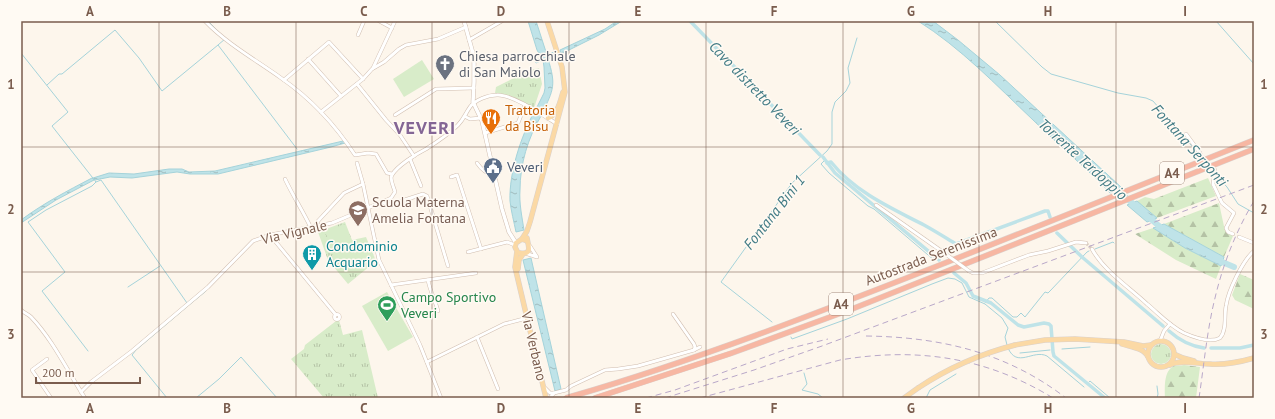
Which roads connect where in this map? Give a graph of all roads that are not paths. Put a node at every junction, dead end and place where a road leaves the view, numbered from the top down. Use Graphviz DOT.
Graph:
graph roads {
  1 [pos="205,21"];
  2 [pos="364,21"];
  3 [pos="379,21"];
  4 [pos="395,21"];
  5 [pos="464,21"];
  6 [pos="502,21"];
  7 [pos="547,21"];
  8 [pos="466,27"];
  9 [pos="392,28"];
  10 [pos="358,35"];
  11 [pos="469,40"];
  12 [pos="308,59"];
  13 [pos="372,69"];
  14 [pos="363,79"];
  15 [pos="284,80"];
  16 [pos="357,84"];
  17 [pos="564,84"];
  18 [pos="474,88"];
  19 [pos="341,96"];
  20 [pos="474,103"];
  21 [pos="525,105"];
  22 [pos="321,112"];
  23 [pos="395,115"];
  24 [pos="466,117"];
  25 [pos="481,118"];
  26 [pos="548,118"];
  27 [pos="558,124"];
  28 [pos="485,133"];
  29 [pos="1186,134"];
  30 [pos="1254,140"];
  31 [pos="1254,149"];
  32 [pos="1200,153"];
  33 [pos="414,156"];
  34 [pos="410,159"];
  35 [pos="357,163"];
  36 [pos="477,163"];
  37 [pos="1215,172"];
  38 [pos="392,174"];
  39 [pos="495,176"];
  40 [pos="451,177"];
  41 [pos="285,180"];
  42 [pos="363,184"];
  43 [pos="421,186"];
  44 [pos="382,202"];
  45 [pos="876,205"];
  46 [pos="369,209"];
  47 [pos="313,227"];
  48 [pos="1232,234"];
  49 [pos="270,235"];
  50 [pos="1239,237"];
  51 [pos="525,240"];
  52 [pos="1086,243"];
  53 [pos="1254,243"];
  54 [pos="515,244"];
  55 [pos="530,246"];
  56 [pos="481,249"];
  57 [pos="1092,249"];
  58 [pos="516,251"];
  59 [pos="1254,251"];
  60 [pos="468,252"];
  61 [pos="524,254"];
  62 [pos="448,266"];
  63 [pos="476,273"];
  64 [pos="428,280"];
  65 [pos="391,285"];
  66 [pos="522,294"];
  67 [pos="21,310"];
  68 [pos="438,311"];
  69 [pos="673,314"];
  70 [pos="336,315"];
  71 [pos="527,318"];
  72 [pos="1170,324"];
  73 [pos="477,337"];
  74 [pos="1160,341"];
  75 [pos="1114,342"];
  76 [pos="1151,345"];
  77 [pos="700,347"];
  78 [pos="694,350"];
  79 [pos="1174,354"];
  80 [pos="1148,358"];
  81 [pos="1254,358"];
  82 [pos="47,360"];
  83 [pos="427,362"];
  84 [pos="1202,364"];
  85 [pos="1170,365"];
  86 [pos="544,387"];
  87 [pos="498,389"];
  88 [pos="564,391"];
  89 [pos="81,392"];
  90 [pos="554,393"];
  91 [pos="83,397"];
  92 [pos="545,397"];
  93 [pos="569,397"];
  94 [pos="51,398"];
  95 [pos="442,398"];
  96 [pos="550,398"];
  97 [pos="595,398"];
  98 [pos="904,398"];
  1 -- 15 [label="street"];
  2 -- 10 [label="street"];
  3 -- 9 [label="street"];
  4 -- 9 [label="street"];
  5 -- 8 [label="street"];
  6 -- 11 [label="street"];
  7 -- 17 [label="main road"];
  8 -- 11 [label="street"];
  8 -- 13 [label="street"];
  9 -- 13 [label="street"];
  11 -- 18 [label="street"];
  12 -- 14 [label="street"];
  12 -- 15 [label="street"];
  12 -- 19 [label="street"];
  13 -- 14 [label="street"];
  14 -- 16 [label="street"];
  15 -- 22 [label="street"];
  16 -- 19 [label="street"];
  16 -- 33 [label="street"];
  17 -- 26 [label="main road"];
  17 -- 27 [label="main road"];
  18 -- 20 [label="street"];
  18 -- 23 [label="street"];
  19 -- 22 [label="street"];
  20 -- 21 [label="street"];
  20 -- 24 [label="street"];
  20 -- 25 [label="street"];
  21 -- 26 [label="street"];
  21 -- 28 [label="street"];
  22 -- 38 [label="street"];
  24 -- 25 [label="street"];
  24 -- 33 [label="street"];
  25 -- 28 [label="street"];
  26 -- 27 [label="street"];
  27 -- 51 [label="main road"];
  28 -- 39 [label="street"];
  29 -- 32 [label="street"];
  30 -- 93 [label="highway, Autostrada Serenissima / A4"];
  31 -- 97 [label="highway, Autostrada Serenissima / A4"];
  33 -- 34 [label="street"];
  34 -- 38 [label="street"];
  34 -- 43 [label="street"];
  35 -- 42 [label="street"];
  36 -- 39 [label="street"];
  37 -- 48 [label="street"];
  38 -- 44 [label="street, Via Vignale"];
  39 -- 54 [label="street"];
  40 -- 56 [label="street"];
  41 -- 47 [label="street"];
  42 -- 46 [label="street"];
  42 -- 47 [label="street"];
  44 -- 46 [label="street, Via Vignale"];
  44 -- 62 [label="street"];
  45 -- 52 [label="street, bridge"];
  46 -- 47 [label="street, Via Vignale"];
  46 -- 65 [label="street"];
  47 -- 49 [label="street, Via Vignale"];
  49 -- 70 [label="street"];
  49 -- 89 [label="street, Via Vignale"];
  50 -- 53 [label="street"];
  51 -- 54 [label="main road"];
  51 -- 55 [label="main road"];
  54 -- 56 [label="street"];
  54 -- 58 [label="main road"];
  55 -- 61 [label="main road"];
  55 -- 61 [label="street"];
  56 -- 60 [label="street"];
  57 -- 72 [label="street"];
  58 -- 61 [label="main road"];
  58 -- 66 [label="main road, Via Verbano"];
  59 -- 72 [label="street"];
  61 -- 66 [label="main road, Via Verbano"];
  63 -- 64 [label="street"];
  64 -- 65 [label="street"];
  64 -- 68 [label="street"];
  65 -- 83 [label="street"];
  66 -- 71 [label="main road, Via Verbano"];
  67 -- 89 [label="street"];
  69 -- 78 [label="street"];
  71 -- 73 [label="street"];
  71 -- 86 [label="main road, Via Verbano"];
  72 -- 74 [label="street"];
  73 -- 83 [label="street"];
  73 -- 87 [label="street"];
  74 -- 76 [label="main road"];
  74 -- 79 [label="main road"];
  75 -- 76 [label="main road"];
  75 -- 80 [label="main road"];
  75 -- 98 [label="main road, bridge"];
  76 -- 80 [label="main road"];
  77 -- 78 [label="street"];
  78 -- 88 [label="street"];
  79 -- 84 [label="main road"];
  79 -- 85 [label="main road"];
  80 -- 85 [label="main road"];
  81 -- 84 [label="main road"];
  82 -- 94 [label="street"];
  83 -- 95 [label="street"];
  84 -- 85 [label="main road"];
  86 -- 90 [label="street"];
  86 -- 92 [label="main road, Via Verbano"];
  88 -- 90 [label="street"];
  88 -- 93 [label="street"];
  89 -- 91 [label="street"];
  90 -- 96 [label="street"];
}
